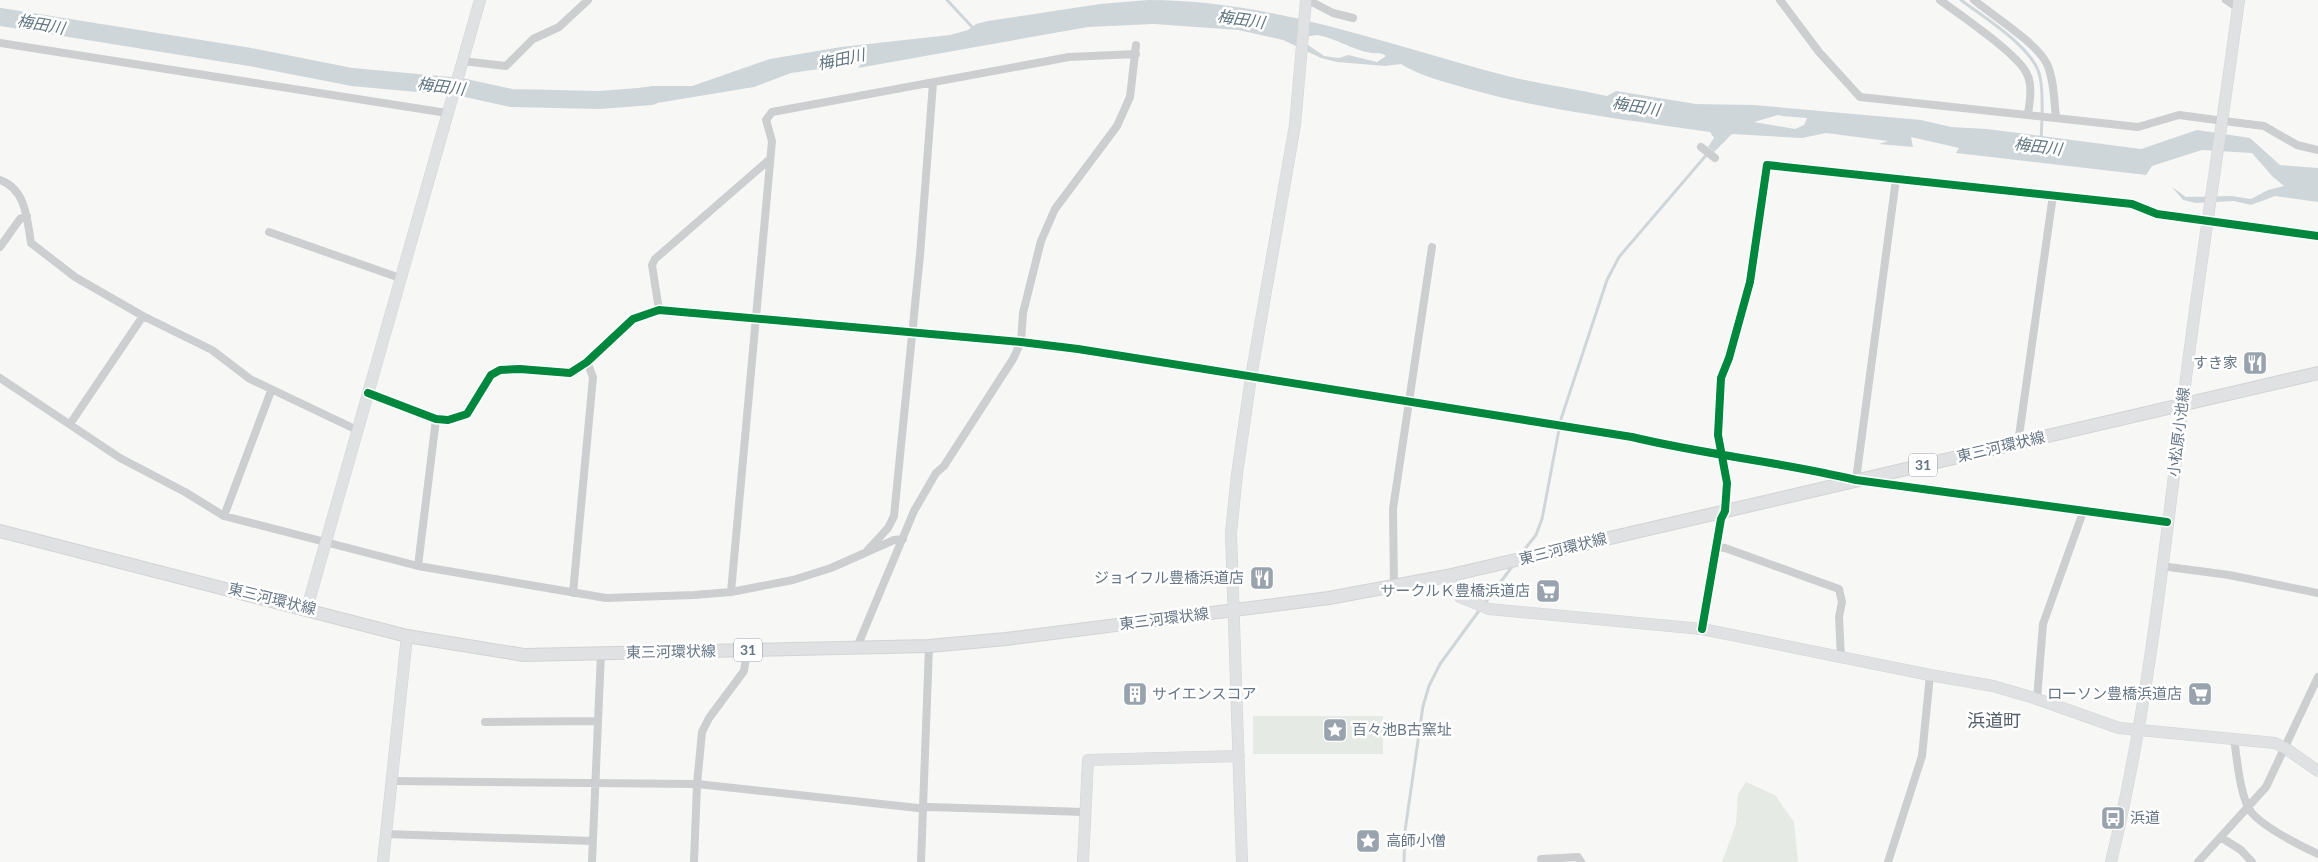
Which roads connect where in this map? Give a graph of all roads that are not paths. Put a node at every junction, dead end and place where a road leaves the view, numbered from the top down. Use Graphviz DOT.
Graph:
graph roads {
  1 [pos="480,0"];
  2 [pos="588,0"];
  3 [pos="1307,0"];
  4 [pos="1780,0"];
  5 [pos="1940,0"];
  6 [pos="1974,0"];
  7 [pos="2226,0"];
  8 [pos="2238,4"];
  9 [pos="1353,18"];
  10 [pos="0,43"];
  11 [pos="1136,45"];
  12 [pos="1136,54"];
  13 [pos="462,61"];
  14 [pos="933,83"];
  15 [pos="447,113"];
  16 [pos="2032,114"];
  17 [pos="2056,117"];
  18 [pos="2223,125"];
  19 [pos="1701,147"];
  20 [pos="2318,150"];
  21 [pos="1715,158"];
  22 [pos="770,160"];
  23 [pos="1896,179"];
  24 [pos="0,180"];
  25 [pos="2053,194"];
  26 [pos="27,216"];
  27 [pos="2209,216"];
  28 [pos="269,232"];
  29 [pos="2318,236"];
  30 [pos="1432,247"];
  31 [pos="0,248"];
  32 [pos="400,278"];
  33 [pos="659,310"];
  34 [pos="143,316"];
  35 [pos="754,318"];
  36 [pos="911,333"];
  37 [pos="1021,342"];
  38 [pos="588,362"];
  39 [pos="2318,373"];
  40 [pos="1251,377"];
  41 [pos="0,378"];
  42 [pos="271,391"];
  43 [pos="368,393"];
  44 [pos="1408,402"];
  45 [pos="2182,406"];
  46 [pos="436,419"];
  47 [pos="70,424"];
  48 [pos="357,430"];
  49 [pos="2018,443"];
  50 [pos="1722,456"];
  51 [pos="1856,480"];
  52 [pos="1725,511"];
  53 [pos="2083,512"];
  54 [pos="224,516"];
  55 [pos="2167,522"];
  56 [pos="0,530"];
  57 [pos="903,539"];
  58 [pos="325,542"];
  59 [pos="1717,547"];
  60 [pos="864,554"];
  61 [pos="418,566"];
  62 [pos="2161,566"];
  63 [pos="1447,576"];
  64 [pos="1394,587"];
  65 [pos="731,592"];
  66 [pos="573,593"];
  67 [pos="2318,593"];
  68 [pos="307,608"];
  69 [pos="1234,610"];
  70 [pos="1702,629"];
  71 [pos="407,636"];
  72 [pos="929,646"];
  73 [pos="857,648"];
  74 [pos="747,650"];
  75 [pos="601,653"];
  76 [pos="1841,658"];
  77 [pos="1930,675"];
  78 [pos="2318,677"];
  79 [pos="2038,699"];
  80 [pos="598,721"];
  81 [pos="485,722"];
  82 [pos="2140,730"];
  83 [pos="2234,739"];
  84 [pos="2285,748"];
  85 [pos="1239,756"];
  86 [pos="2318,771"];
  87 [pos="392,781"];
  88 [pos="595,783"];
  89 [pos="697,784"];
  90 [pos="2249,807"];
  91 [pos="924,808"];
  92 [pos="1084,812"];
  93 [pos="386,834"];
  94 [pos="2222,838"];
  95 [pos="593,841"];
  96 [pos="2318,854"];
  97 [pos="383,862"];
  98 [pos="592,862"];
  99 [pos="694,862"];
  100 [pos="921,862"];
  101 [pos="1083,862"];
  102 [pos="1242,862"];
  103 [pos="1542,862"];
  104 [pos="1581,862"];
  105 [pos="1888,862"];
  106 [pos="2111,862"];
  107 [pos="2198,862"];
  108 [pos="2252,862"];
  1 -- 13 [label="street"];
  2 -- 13 [label="street"];
  3 -- 9 [label="street"];
  3 -- 40 [label="street"];
  4 -- 16 [label="street"];
  5 -- 16 [label="street"];
  6 -- 17 [label="street"];
  7 -- 8 [label="street"];
  8 -- 18 [label="street, 小松原小池線"];
  10 -- 15 [label="street"];
  11 -- 12 [label="street"];
  12 -- 14 [label="street"];
  12 -- 37 [label="street"];
  13 -- 15 [label="street"];
  14 -- 22 [label="street"];
  14 -- 36 [label="street"];
  15 -- 32 [label="street"];
  16 -- 17 [label="street"];
  17 -- 18 [label="street"];
  18 -- 20 [label="street"];
  18 -- 27 [label="street, 小松原小池線"];
  19 -- 21 [label="street"];
  22 -- 33 [label="street"];
  22 -- 35 [label="street"];
  23 -- 25 [label="street"];
  23 -- 50 [label="street"];
  23 -- 51 [label="street"];
  24 -- 26 [label="street"];
  25 -- 27 [label="street"];
  25 -- 49 [label="street"];
  26 -- 31 [label="street"];
  26 -- 34 [label="street"];
  27 -- 29 [label="street"];
  27 -- 45 [label="street, 小松原小池線"];
  28 -- 32 [label="street"];
  30 -- 44 [label="street"];
  32 -- 43 [label="street"];
  33 -- 35 [label="street"];
  33 -- 38 [label="street"];
  34 -- 42 [label="street"];
  34 -- 47 [label="street"];
  35 -- 36 [label="street"];
  35 -- 65 [label="street"];
  36 -- 37 [label="street"];
  36 -- 60 [label="street"];
  37 -- 40 [label="street"];
  37 -- 57 [label="street"];
  38 -- 46 [label="street"];
  38 -- 66 [label="street"];
  39 -- 45 [label="main road, 東三河環状線 / 31"];
  40 -- 44 [label="street"];
  40 -- 69 [label="street"];
  41 -- 47 [label="street"];
  42 -- 48 [label="street"];
  42 -- 54 [label="street"];
  43 -- 46 [label="street"];
  43 -- 48 [label="street"];
  44 -- 50 [label="street"];
  44 -- 64 [label="street"];
  45 -- 49 [label="main road, 東三河環状線 / 31"];
  45 -- 55 [label="street, 小松原小池線"];
  46 -- 61 [label="street"];
  47 -- 54 [label="street"];
  48 -- 58 [label="street"];
  49 -- 51 [label="main road, 東三河環状線 / 31"];
  50 -- 51 [label="street"];
  50 -- 52 [label="street"];
  51 -- 52 [label="main road, 東三河環状線 / 31"];
  51 -- 53 [label="street"];
  52 -- 59 [label="street"];
  52 -- 63 [label="main road, 東三河環状線 / 31"];
  53 -- 55 [label="street"];
  53 -- 79 [label="street"];
  54 -- 58 [label="street"];
  55 -- 62 [label="street, 小松原小池線"];
  56 -- 68 [label="main road, 東三河環状線 / 31"];
  57 -- 60 [label="street"];
  57 -- 73 [label="street"];
  58 -- 61 [label="street"];
  58 -- 68 [label="street"];
  59 -- 70 [label="street"];
  59 -- 76 [label="street"];
  60 -- 65 [label="street"];
  61 -- 66 [label="street"];
  62 -- 67 [label="street"];
  62 -- 82 [label="street, 小松原小池線"];
  63 -- 64 [label="main road, 東三河環状線 / 31"];
  63 -- 70 [label="street"];
  64 -- 69 [label="main road, 東三河環状線 / 31"];
  65 -- 66 [label="street"];
  68 -- 71 [label="main road, 東三河環状線 / 31"];
  69 -- 72 [label="main road, 東三河環状線 / 31"];
  69 -- 85 [label="street"];
  70 -- 76 [label="street"];
  71 -- 75 [label="main road, 東三河環状線 / 31"];
  71 -- 87 [label="street"];
  72 -- 73 [label="main road, 東三河環状線 / 31"];
  72 -- 91 [label="street"];
  73 -- 74 [label="main road, 東三河環状線 / 31"];
  74 -- 75 [label="main road, 東三河環状線 / 31"];
  74 -- 89 [label="street"];
  75 -- 80 [label="street"];
  76 -- 77 [label="street"];
  77 -- 79 [label="street"];
  77 -- 105 [label="street"];
  78 -- 84 [label="street"];
  79 -- 82 [label="street"];
  80 -- 81 [label="street"];
  80 -- 88 [label="street"];
  82 -- 83 [label="street"];
  82 -- 106 [label="street, 小松原小池線"];
  83 -- 84 [label="street"];
  83 -- 90 [label="street"];
  84 -- 86 [label="street"];
  84 -- 90 [label="street"];
  85 -- 92 [label="street"];
  85 -- 102 [label="street"];
  87 -- 88 [label="street"];
  87 -- 93 [label="street"];
  88 -- 89 [label="street"];
  88 -- 95 [label="street"];
  89 -- 91 [label="street"];
  89 -- 99 [label="street"];
  90 -- 94 [label="street"];
  90 -- 96 [label="street"];
  91 -- 92 [label="street"];
  91 -- 100 [label="street"];
  92 -- 101 [label="street"];
  93 -- 95 [label="street"];
  93 -- 97 [label="street"];
  94 -- 107 [label="street"];
  94 -- 108 [label="street"];
  95 -- 98 [label="street"];
  103 -- 104 [label="street"];
}
